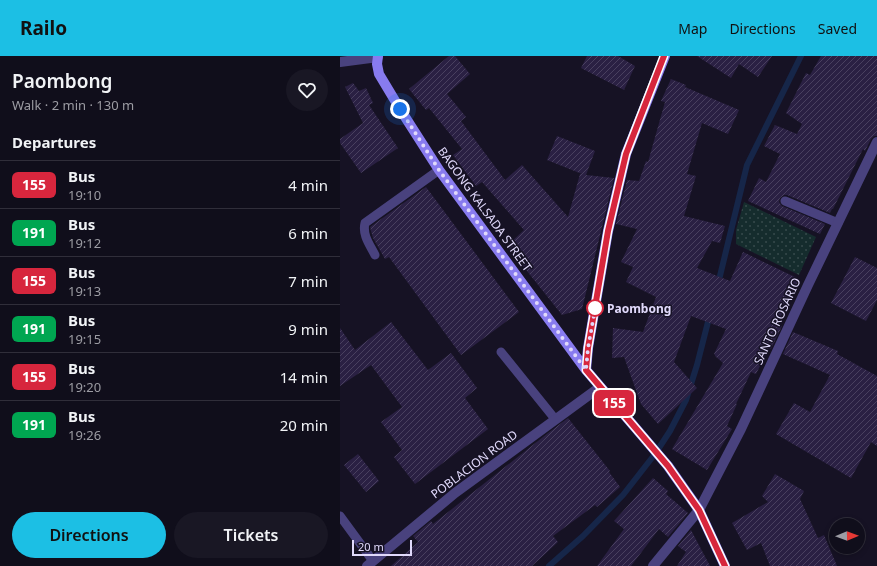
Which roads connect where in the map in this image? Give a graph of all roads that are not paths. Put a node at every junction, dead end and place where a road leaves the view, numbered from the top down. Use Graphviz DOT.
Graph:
graph roads {
  1 [pos="378,56"];
  2 [pos="664,56"];
  3 [pos="340,62"];
  4 [pos="877,142"];
  5 [pos="439,170"];
  6 [pos="785,201"];
  7 [pos="838,223"];
  8 [pos="375,255"];
  9 [pos="501,352"];
  10 [pos="586,370"];
  11 [pos="600,387"];
  12 [pos="555,419"];
  13 [pos="699,510"];
  14 [pos="340,516"];
  15 [pos="370,563"];
  16 [pos="653,566"];
  17 [pos="725,566"];
  1 -- 3 [label="street"];
  1 -- 5 [label="main road, BAGONG KALSADA STREET"];
  2 -- 10 [label="main road"];
  4 -- 7 [label="street, SANTO ROSARIO"];
  5 -- 8 [label="lane"];
  5 -- 10 [label="main road, BAGONG KALSADA STREET"];
  6 -- 7 [label="lane"];
  7 -- 13 [label="street, SANTO ROSARIO"];
  9 -- 12 [label="lane"];
  10 -- 11 [label="main road, BAGONG KALSADA STREET"];
  11 -- 12 [label="street, POBLACION ROAD"];
  11 -- 13 [label="main road, BAGONG KALSADA STREET"];
  12 -- 15 [label="street, POBLACION ROAD"];
  13 -- 16 [label="street, SANTO ROSARIO"];
  13 -- 17 [label="main road, BAGONG KALSADA STREET"];
  14 -- 15 [label="lane"];
}
